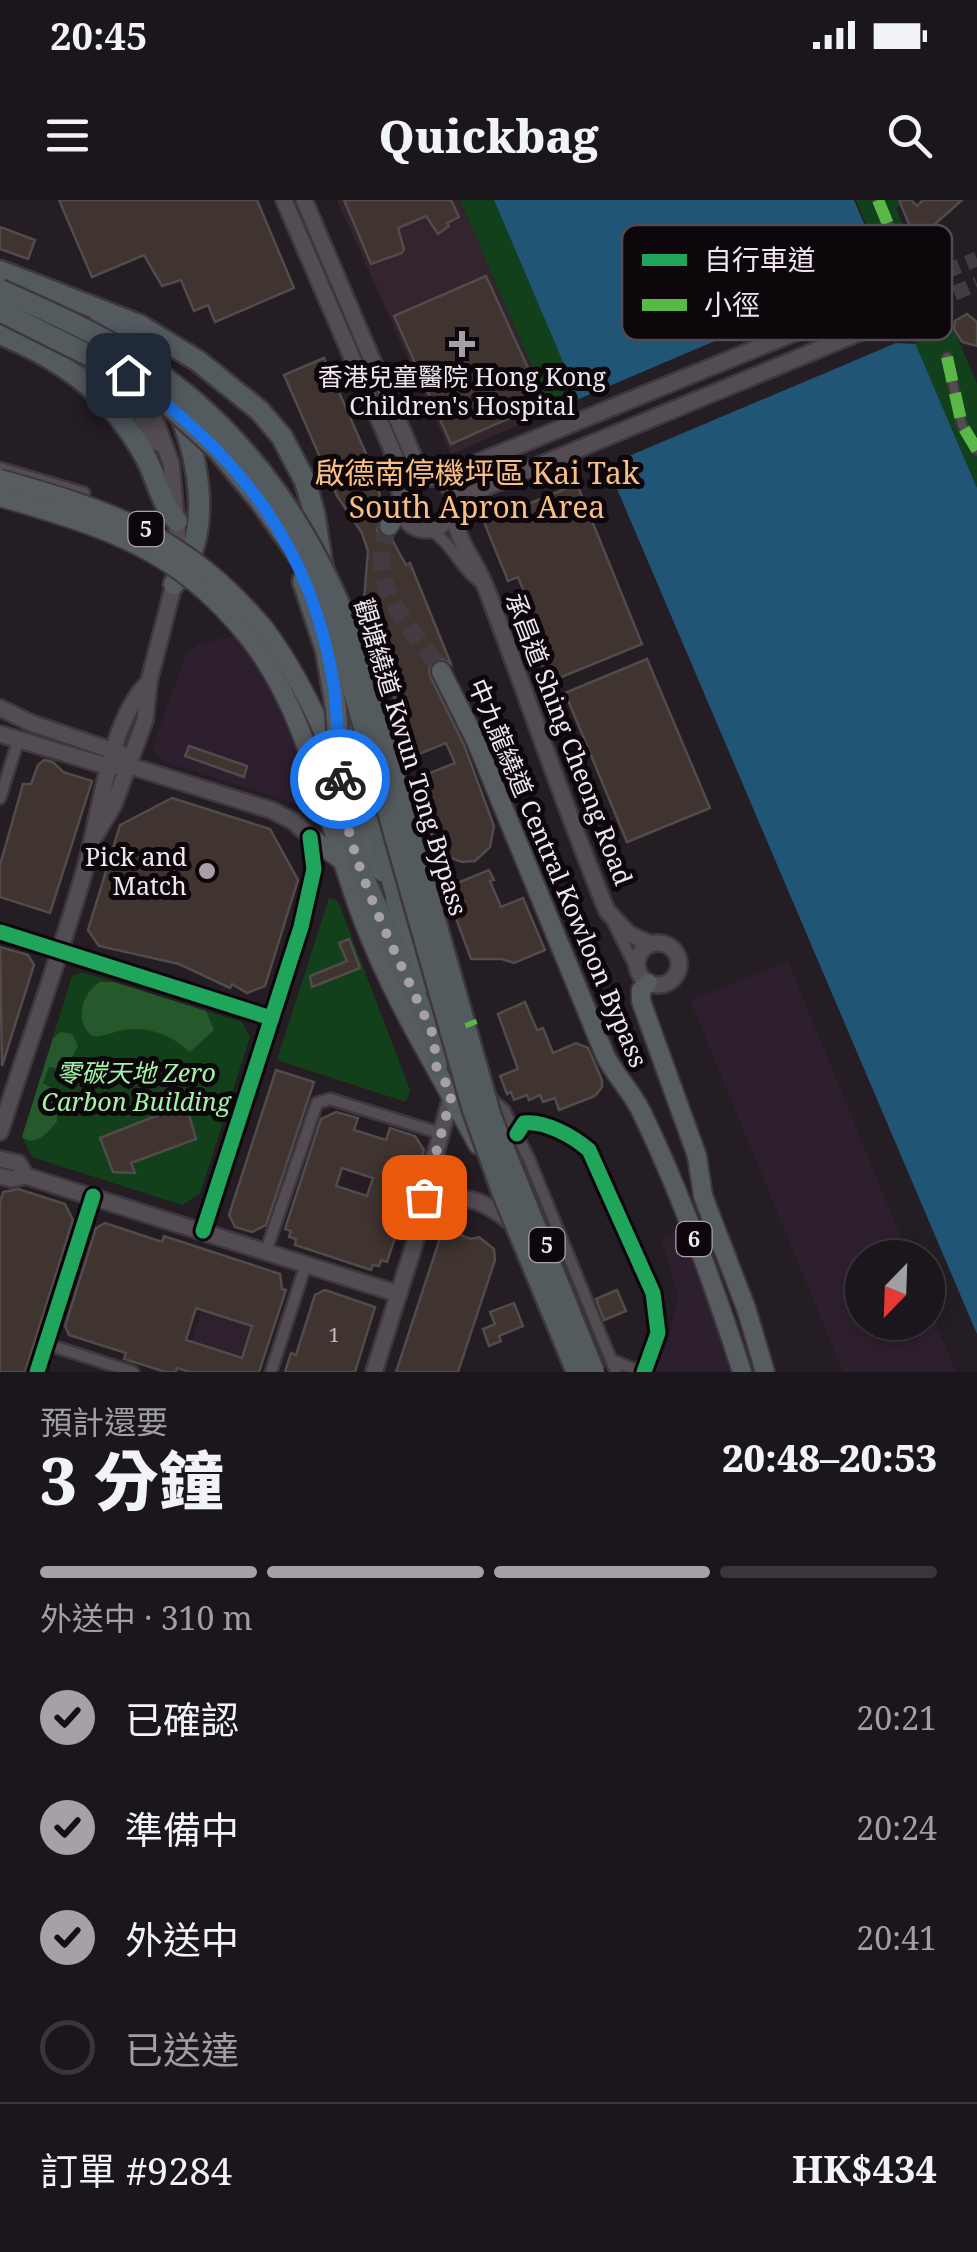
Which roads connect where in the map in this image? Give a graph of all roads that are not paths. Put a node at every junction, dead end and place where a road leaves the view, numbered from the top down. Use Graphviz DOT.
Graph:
graph roads {
  1 [pos="284,200"];
  2 [pos="304,200"];
  3 [pos="878,200"];
  4 [pos="890,225"];
  5 [pos="0,271"];
  6 [pos="0,281"];
  7 [pos="0,290"];
  8 [pos="77,303"];
  9 [pos="0,314"];
  10 [pos="0,334"];
  11 [pos="778,340"];
  12 [pos="843,340"];
  13 [pos="948,357"];
  14 [pos="977,450"];
  15 [pos="0,468"];
  16 [pos="170,471"];
  17 [pos="435,477"];
  18 [pos="0,479"];
  19 [pos="84,494"];
  20 [pos="0,497"];
  21 [pos="402,500"];
  22 [pos="454,507"];
  23 [pos="177,521"];
  24 [pos="389,526"];
  25 [pos="431,530"];
  26 [pos="290,546"];
  27 [pos="174,584"];
  28 [pos="485,586"];
  29 [pos="442,671"];
  30 [pos="0,708"];
  31 [pos="0,719"];
  32 [pos="31,723"];
  33 [pos="0,731"];
  34 [pos="18,738"];
  35 [pos="120,760"];
  36 [pos="0,798"];
  37 [pos="310,837"];
  38 [pos="340,859"];
  39 [pos="607,911"];
  40 [pos="394,922"];
  41 [pos="0,932"];
  42 [pos="651,944"];
  43 [pos="59,950"];
  44 [pos="643,978"];
  45 [pos="271,1018"];
  46 [pos="436,1066"];
  47 [pos="478,1088"];
  48 [pos="452,1094"];
  49 [pos="0,1132"];
  50 [pos="442,1134"];
  51 [pos="517,1134"];
  52 [pos="0,1159"];
  53 [pos="432,1174"];
  54 [pos="0,1176"];
  55 [pos="26,1176"];
  56 [pos="93,1196"];
  57 [pos="461,1197"];
  58 [pos="508,1220"];
  59 [pos="421,1223"];
  60 [pos="204,1231"];
  61 [pos="266,1252"];
  62 [pos="306,1264"];
  63 [pos="399,1294"];
  64 [pos="46,1344"];
  65 [pos="601,1368"];
  66 [pos="646,1368"];
  67 [pos="38,1372"];
  68 [pos="133,1372"];
  69 [pos="271,1372"];
  70 [pos="374,1372"];
  71 [pos="574,1372"];
  72 [pos="616,1372"];
  73 [pos="742,1372"];
  74 [pos="765,1372"];
  1 -- 21 [label="main road"];
  2 -- 17 [label="main road, 承昌道 Shing Cheong Road"];
  3 -- 4 [label="street"];
  5 -- 8 [label="highway"];
  6 -- 16 [label="main road"];
  7 -- 65 [label="highway, 觀塘繞道 Kwun Tong Bypass, bridge"];
  8 -- 27 [label="highway"];
  8 -- 40 [label="highway"];
  9 -- 16 [label="main road"];
  9 -- 26 [label="highway, 觀塘繞道 Kwun Tong Bypass, bridge"];
  10 -- 23 [label="highway"];
  11 -- 17 [label="main road"];
  12 -- 22 [label="main road"];
  13 -- 14 [label="street"];
  15 -- 19 [label="street"];
  16 -- 23 [label="main road"];
  17 -- 21 [label="main road"];
  17 -- 22 [label="main road, 承昌道 Shing Cheong Road"];
  18 -- 40 [label="highway, 5, bridge"];
  20 -- 38 [label="highway, 5, bridge"];
  21 -- 24 [label="highway"];
  21 -- 25 [label="main road, 承昌道 Shing Cheong Road"];
  22 -- 25 [label="main road"];
  22 -- 28 [label="main road, 承昌道 Shing Cheong Road"];
  23 -- 27 [label="main road"];
  25 -- 28 [label="street, 承昌道 Shing Cheong Road"];
  26 -- 40 [label="highway, bridge"];
  26 -- 71 [label="highway, 觀塘繞道 Kwun Tong Bypass, bridge"];
  27 -- 35 [label="main road"];
  28 -- 39 [label="main road, 承昌道 Shing Cheong Road"];
  29 -- 73 [label="highway, 中九龍繞道 Central Kowloon Bypass / 6"];
  30 -- 32 [label="main road"];
  31 -- 32 [label="main road"];
  32 -- 35 [label="main road"];
  33 -- 34 [label="main road"];
  34 -- 35 [label="main road"];
  34 -- 36 [label="street"];
  35 -- 37 [label="main road"];
  35 -- 43 [label="main road"];
  37 -- 38 [label="highway"];
  37 -- 45 [label="street"];
  38 -- 46 [label="highway, 5"];
  39 -- 42 [label="main road, 承昌道 Shing Cheong Road"];
  39 -- 44 [label="street, 承昌道 Shing Cheong Road"];
  40 -- 46 [label="highway"];
  40 -- 47 [label="highway, 5"];
  41 -- 43 [label="street"];
  42 -- 44 [label="main road"];
  42 -- 44 [label="main road, 承昌道 Shing Cheong Road"];
  43 -- 45 [label="street"];
  43 -- 49 [label="main road"];
  44 -- 74 [label="highway, 中九龍繞道 Central Kowloon Bypass / 6"];
  45 -- 60 [label="street"];
  46 -- 48 [label="highway, 5"];
  47 -- 51 [label="street"];
  47 -- 65 [label="highway, 5"];
  48 -- 50 [label="main road"];
  48 -- 58 [label="highway, 5"];
  50 -- 53 [label="main road"];
  50 -- 61 [label="street"];
  51 -- 65 [label="street"];
  51 -- 66 [label="street"];
  52 -- 55 [label="main road"];
  53 -- 57 [label="main road"];
  53 -- 59 [label="main road"];
  54 -- 55 [label="main road"];
  55 -- 56 [label="main road"];
  56 -- 60 [label="main road"];
  56 -- 64 [label="street"];
  57 -- 58 [label="main road"];
  57 -- 59 [label="main road"];
  58 -- 71 [label="highway, 5"];
  59 -- 63 [label="main road"];
  60 -- 61 [label="main road"];
  61 -- 62 [label="main road"];
  62 -- 63 [label="main road"];
  62 -- 69 [label="street"];
  63 -- 70 [label="main road"];
  64 -- 67 [label="street"];
  64 -- 68 [label="street"];
  65 -- 66 [label="street"];
  65 -- 72 [label="street"];
}
